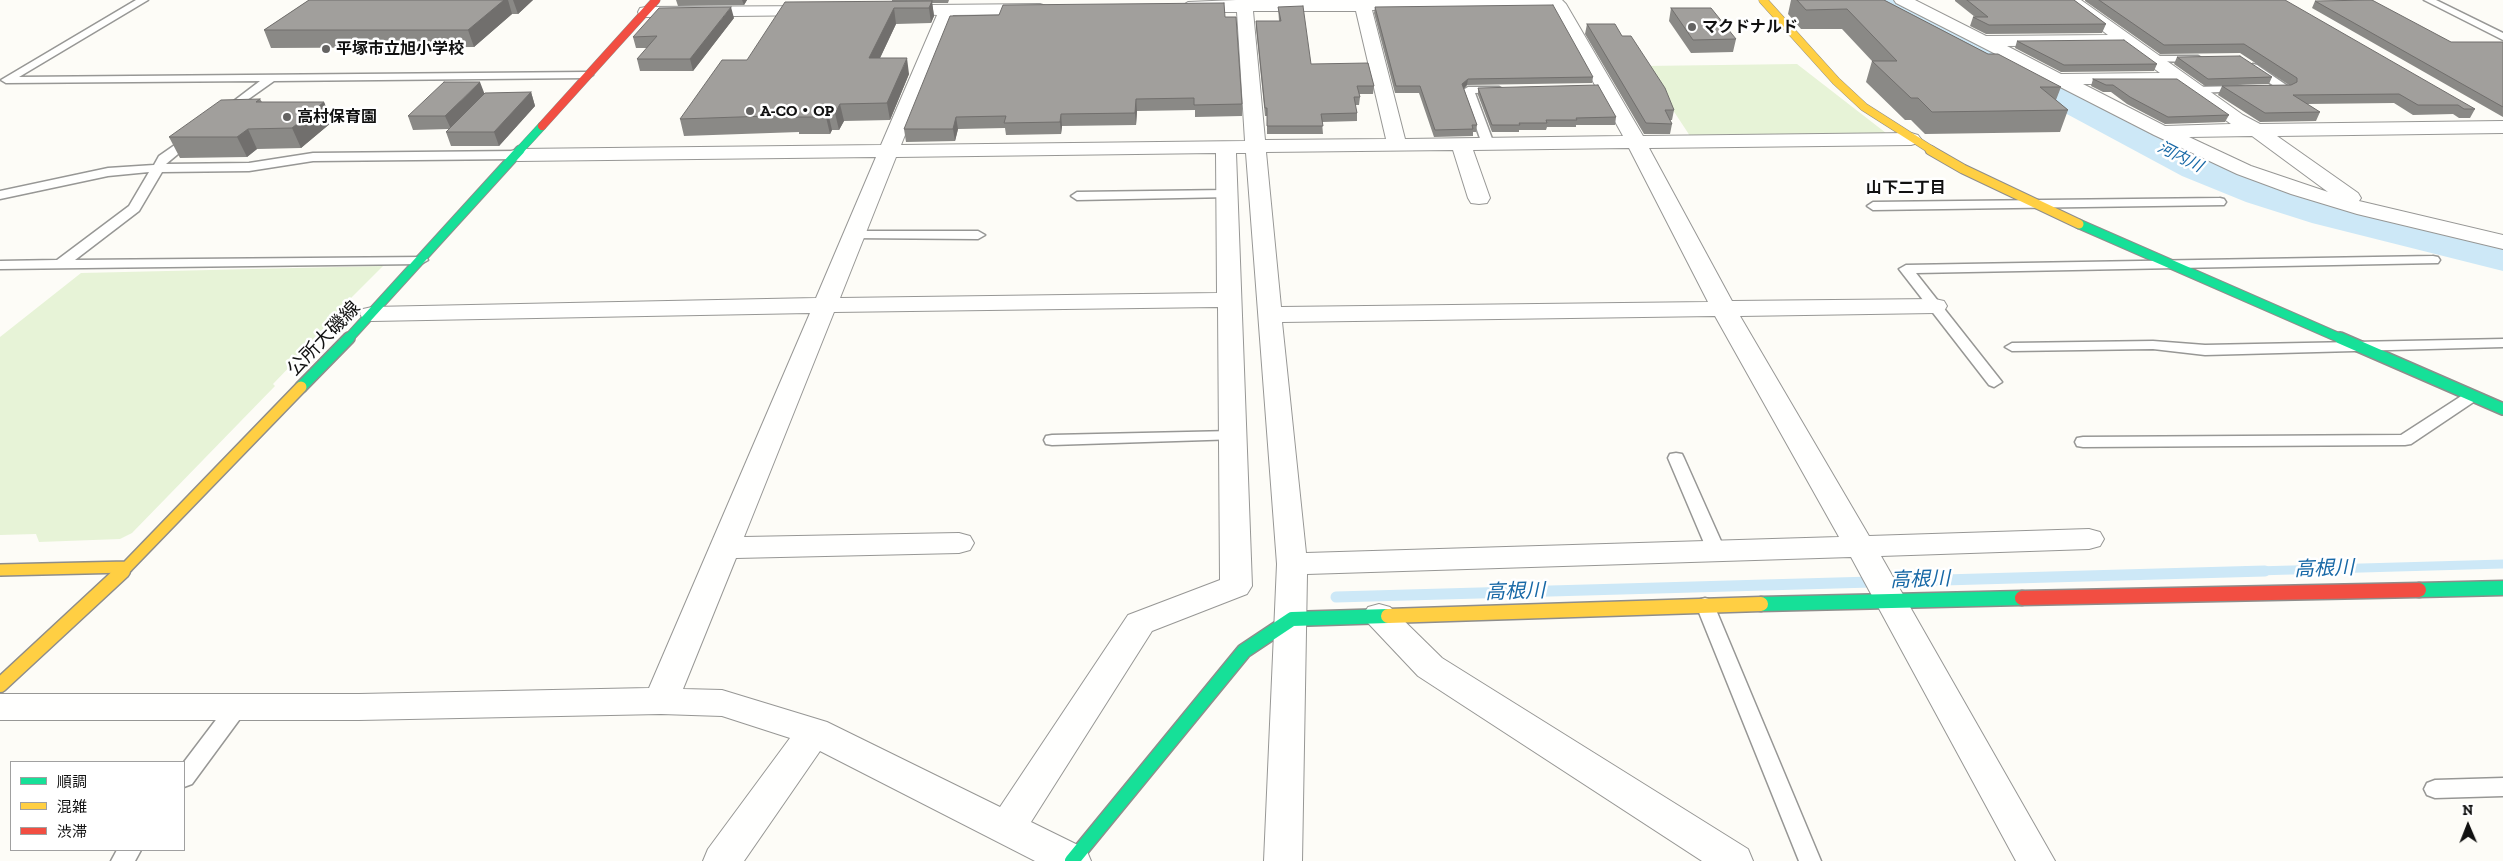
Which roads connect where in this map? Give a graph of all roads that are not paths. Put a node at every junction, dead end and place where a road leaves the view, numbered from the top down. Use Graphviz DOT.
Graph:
graph roads {
  1 [pos="143,0"];
  2 [pos="1763,0"];
  3 [pos="1902,0"];
  4 [pos="2070,0"];
  5 [pos="2429,0"];
  6 [pos="1559,2"];
  7 [pos="1244,3"];
  8 [pos="651,6"];
  9 [pos="1363,6"];
  10 [pos="954,7"];
  11 [pos="1169,7"];
  12 [pos="1054,9"];
  13 [pos="918,10"];
  14 [pos="832,11"];
  15 [pos="2503,37"];
  16 [pos="2126,40"];
  17 [pos="1983,41"];
  18 [pos="2211,58"];
  19 [pos="2240,58"];
  20 [pos="2153,59"];
  21 [pos="588,75"];
  22 [pos="271,78"];
  23 [pos="2180,78"];
  24 [pos="2057,79"];
  25 [pos="1508,89"];
  26 [pos="2196,90"];
  27 [pos="2478,112"];
  28 [pos="217,118"];
  29 [pos="2503,127"];
  30 [pos="202,130"];
  31 [pos="2257,130"];
  32 [pos="2160,131"];
  33 [pos="1911,139"];
  34 [pos="1636,142"];
  35 [pos="1461,144"];
  36 [pos="1488,144"];
  37 [pos="1397,145"];
  38 [pos="1226,146"];
  39 [pos="1255,146"];
  40 [pos="890,150"];
  41 [pos="518,155"];
  42 [pos="158,168"];
  43 [pos="1227,194"];
  44 [pos="0,195"];
  45 [pos="1077,196"];
  46 [pos="1479,198"];
  47 [pos="2220,202"];
  48 [pos="2035,205"];
  49 [pos="1873,206"];
  50 [pos="2365,209"];
  51 [pos="854,235"];
  52 [pos="978,235"];
  53 [pos="2503,242"];
  54 [pos="421,260"];
  55 [pos="2433,260"];
  56 [pos="61,264"];
  57 [pos="2170,264"];
  58 [pos="0,265"];
  59 [pos="1230,300"];
  60 [pos="826,304"];
  61 [pos="1935,306"];
  62 [pos="1724,310"];
  63 [pos="372,314"];
  64 [pos="1269,315"];
  65 [pos="2503,343"];
  66 [pos="2359,346"];
  67 [pos="2012,347"];
  68 [pos="1994,382"];
  69 [pos="2472,396"];
  70 [pos="2503,409"];
  71 [pos="1232,436"];
  72 [pos="1052,440"];
  73 [pos="2083,442"];
  74 [pos="1676,458"];
  75 [pos="2089,539"];
  76 [pos="959,543"];
  77 [pos="1860,545"];
  78 [pos="724,548"];
  79 [pos="1716,550"];
  80 [pos="1292,564"];
  81 [pos="127,568"];
  82 [pos="0,570"];
  83 [pos="2503,588"];
  84 [pos="1892,602"];
  85 [pos="1706,605"];
  86 [pos="1379,615"];
  87 [pos="1292,619"];
  88 [pos="0,685"];
  89 [pos="661,701"];
  90 [pos="238,706"];
  91 [pos="0,707"];
  92 [pos="814,732"];
  93 [pos="185,777"];
  94 [pos="2503,787"];
  95 [pos="2435,789"];
  96 [pos="1007,828"];
  97 [pos="722,861"];
  98 [pos="1072,861"];
  99 [pos="1283,861"];
  100 [pos="1734,861"];
  101 [pos="1810,861"];
  102 [pos="2036,861"];
  1 -- 22 [label="lane"];
  2 -- 33 [label="street"];
  3 -- 17 [label="street"];
  4 -- 16 [label="street"];
  5 -- 15 [label="lane"];
  6 -- 9 [label="street"];
  6 -- 34 [label="street"];
  7 -- 9 [label="street"];
  7 -- 11 [label="street"];
  7 -- 39 [label="street"];
  8 -- 14 [label="street"];
  8 -- 21 [label="street, 公所大磯線"];
  9 -- 37 [label="street"];
  10 -- 12 [label="street"];
  10 -- 13 [label="street"];
  10 -- 40 [label="street"];
  16 -- 17 [label="street"];
  16 -- 20 [label="street"];
  17 -- 24 [label="street"];
  18 -- 20 [label="lane"];
  19 -- 26 [label="lane"];
  20 -- 23 [label="street"];
  21 -- 22 [label="lane"];
  21 -- 41 [label="street, 公所大磯線"];
  22 -- 28 [label="lane"];
  23 -- 24 [label="street"];
  23 -- 26 [label="street"];
  24 -- 32 [label="street"];
  25 -- 36 [label="lane"];
  26 -- 31 [label="street"];
  27 -- 29 [label="street"];
  29 -- 31 [label="street"];
  30 -- 42 [label="lane"];
  31 -- 32 [label="street"];
  31 -- 50 [label="street"];
  32 -- 50 [label="street"];
  33 -- 34 [label="street"];
  33 -- 48 [label="street"];
  34 -- 36 [label="street"];
  34 -- 62 [label="street"];
  35 -- 36 [label="street"];
  35 -- 37 [label="street"];
  35 -- 46 [label="street"];
  37 -- 39 [label="street"];
  38 -- 39 [label="street"];
  38 -- 40 [label="street"];
  38 -- 43 [label="street"];
  39 -- 64 [label="street"];
  40 -- 41 [label="street"];
  40 -- 51 [label="street"];
  41 -- 42 [label="lane"];
  41 -- 54 [label="street, 公所大磯線"];
  42 -- 44 [label="lane"];
  42 -- 56 [label="lane"];
  43 -- 45 [label="lane"];
  43 -- 59 [label="street"];
  47 -- 48 [label="lane"];
  48 -- 49 [label="lane"];
  48 -- 57 [label="street"];
  50 -- 53 [label="street"];
  51 -- 52 [label="lane"];
  51 -- 60 [label="street"];
  54 -- 56 [label="lane"];
  54 -- 63 [label="street, 公所大磯線"];
  55 -- 57 [label="lane"];
  56 -- 58 [label="lane"];
  57 -- 61 [label="lane"];
  57 -- 66 [label="street"];
  59 -- 60 [label="street"];
  59 -- 71 [label="street"];
  60 -- 63 [label="street"];
  60 -- 78 [label="street"];
  61 -- 62 [label="street"];
  61 -- 68 [label="lane"];
  62 -- 64 [label="street"];
  62 -- 77 [label="street"];
  63 -- 81 [label="street, 公所大磯線"];
  64 -- 80 [label="street"];
  65 -- 66 [label="lane"];
  66 -- 67 [label="lane"];
  66 -- 69 [label="street"];
  69 -- 70 [label="street"];
  69 -- 73 [label="lane"];
  71 -- 72 [label="lane"];
  71 -- 96 [label="street"];
  74 -- 79 [label="lane"];
  75 -- 77 [label="street"];
  76 -- 78 [label="street"];
  77 -- 79 [label="street"];
  77 -- 84 [label="street"];
  78 -- 89 [label="street"];
  79 -- 80 [label="street"];
  80 -- 87 [label="street"];
  81 -- 82 [label="street"];
  81 -- 88 [label="street, 公所大磯線"];
  83 -- 84 [label="street"];
  84 -- 85 [label="street"];
  84 -- 102 [label="street"];
  85 -- 86 [label="street"];
  85 -- 101 [label="lane"];
  86 -- 87 [label="street"];
  86 -- 100 [label="street"];
  87 -- 98 [label="street"];
  87 -- 99 [label="street"];
  89 -- 90 [label="street"];
  89 -- 92 [label="street"];
  90 -- 91 [label="street"];
  90 -- 93 [label="lane"];
  92 -- 96 [label="street"];
  92 -- 97 [label="street"];
  94 -- 95 [label="lane"];
  96 -- 98 [label="street"];
}
